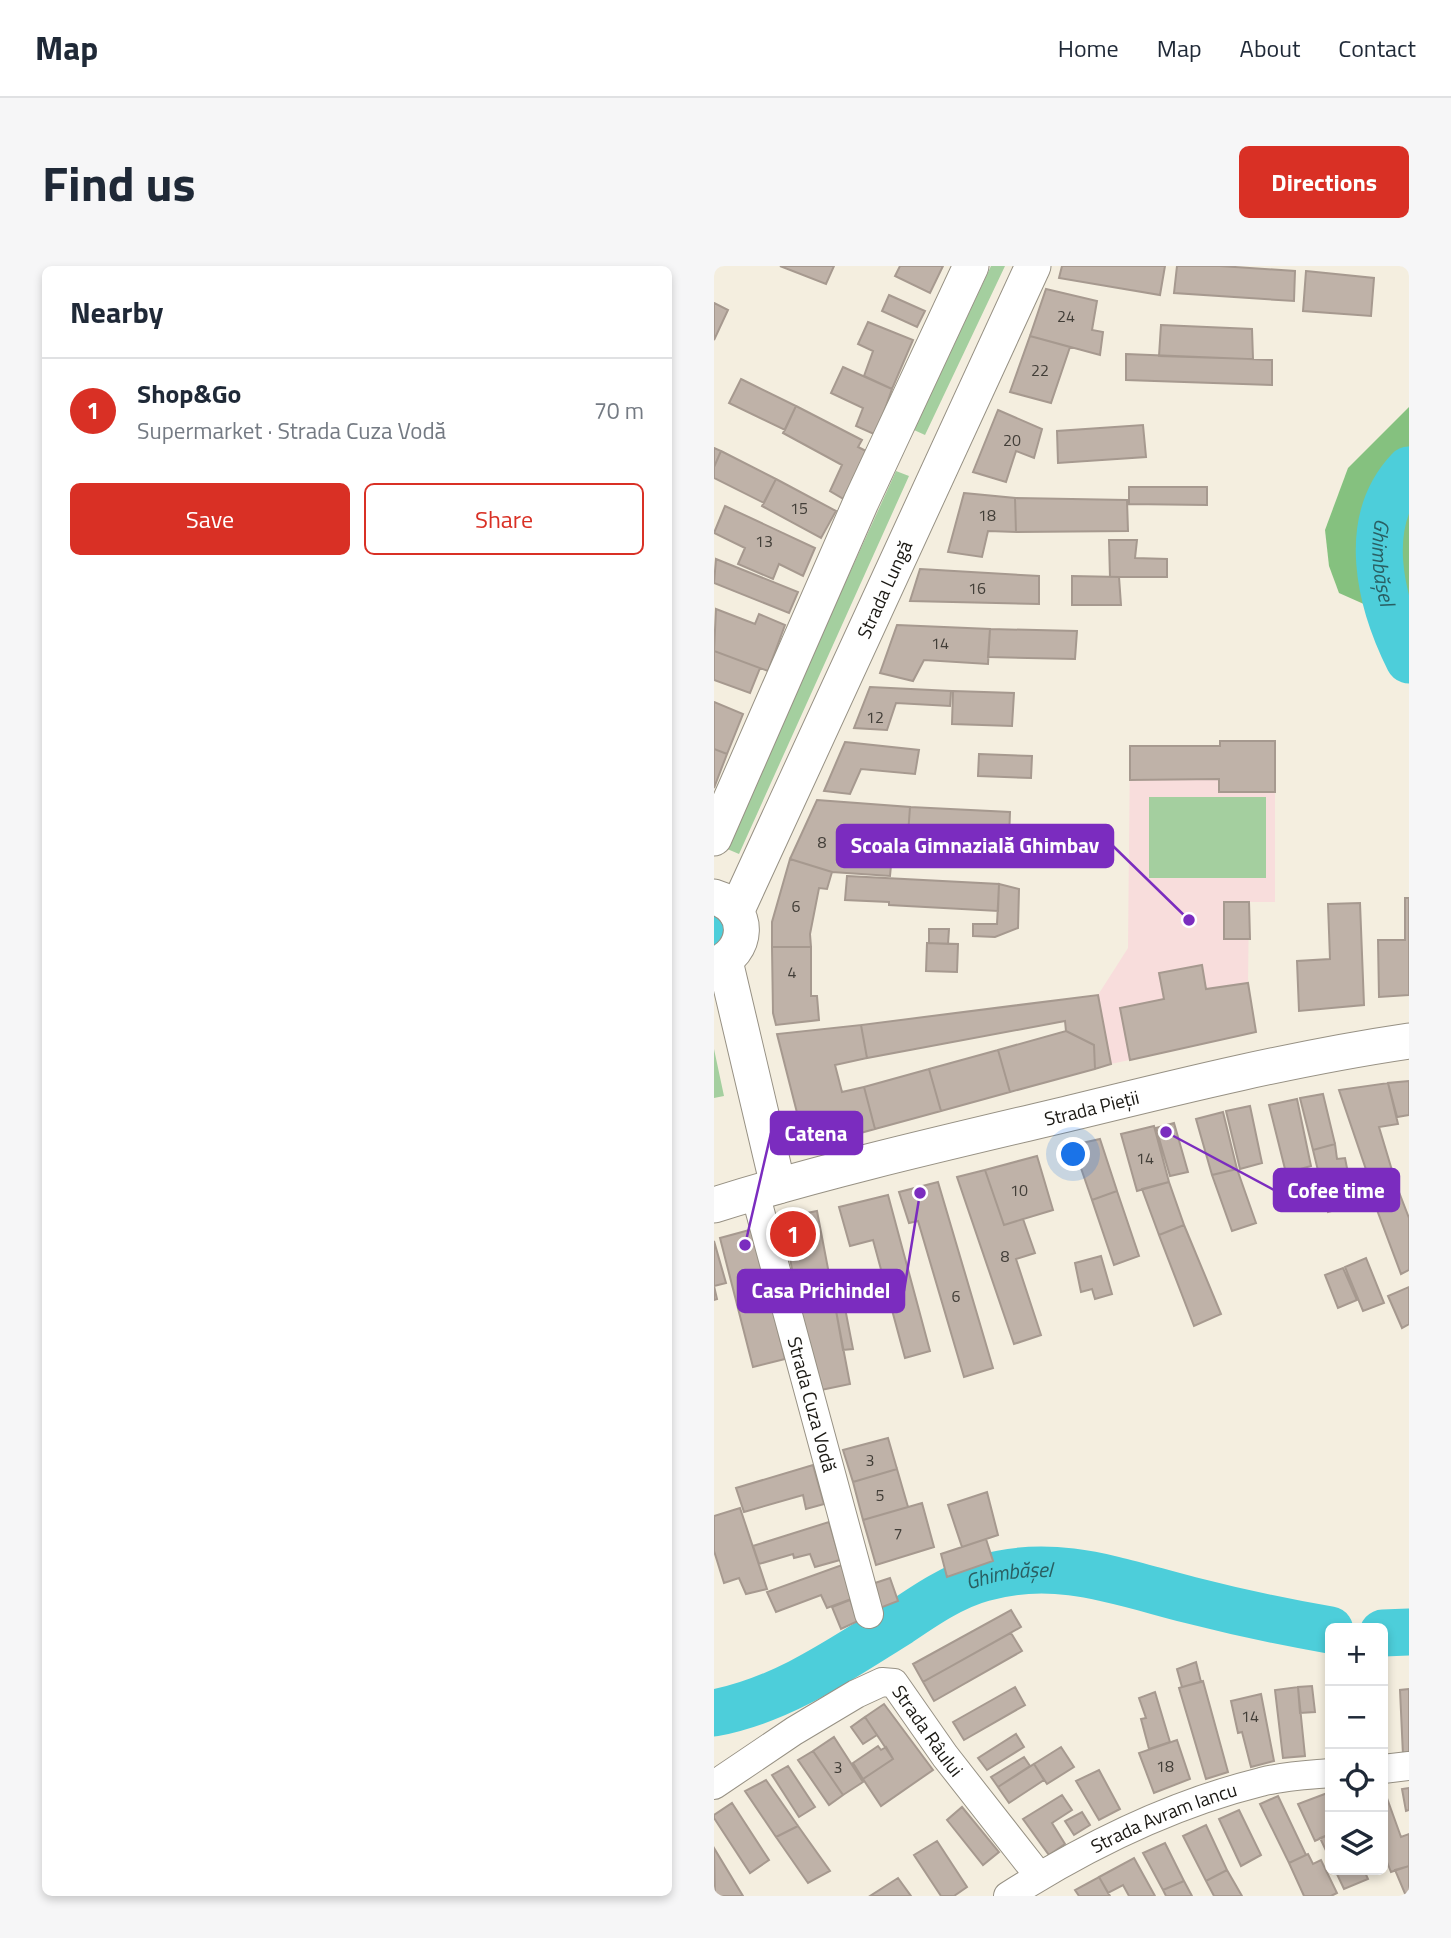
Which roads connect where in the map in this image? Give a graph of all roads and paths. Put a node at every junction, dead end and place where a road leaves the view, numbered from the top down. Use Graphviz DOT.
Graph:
graph roads {
  1 [pos="971,266"];
  2 [pos="1033,266"];
  3 [pos="891,438"];
  4 [pos="942,461"];
  5 [pos="714,838"];
  6 [pos="725,905"];
  7 [pos="720,963"];
  8 [pos="1409,1041"];
  9 [pos="767,1189"];
  10 [pos="714,1205"];
  11 [pos="869,1614"];
  12 [pos="1409,1766"];
  13 [pos="1388,1768"];
  14 [pos="1325,1774"];
  15 [pos="714,1785"];
  16 [pos="1039,1876"];
  17 [pos="1008,1896"];
  1 -- 3 [label="street"];
  2 -- 4 [label="street, Strada Lungă"];
  3 -- 4 [label="street"];
  3 -- 5 [label="street"];
  4 -- 6 [label="street, Strada Lungă"];
  6 -- 7 [label="street"];
  7 -- 9 [label="street"];
  8 -- 9 [label="street, Strada Pieții"];
  9 -- 10 [label="street, Strada Pieții"];
  9 -- 11 [label="street, Strada Cuza Vodă"];
  12 -- 13 [label="street"];
  14 -- 16 [label="street, Strada Avram Iancu"];
  15 -- 16 [label="street, Strada Râului"];
  16 -- 17 [label="street, Strada Avram Iancu"];
}
